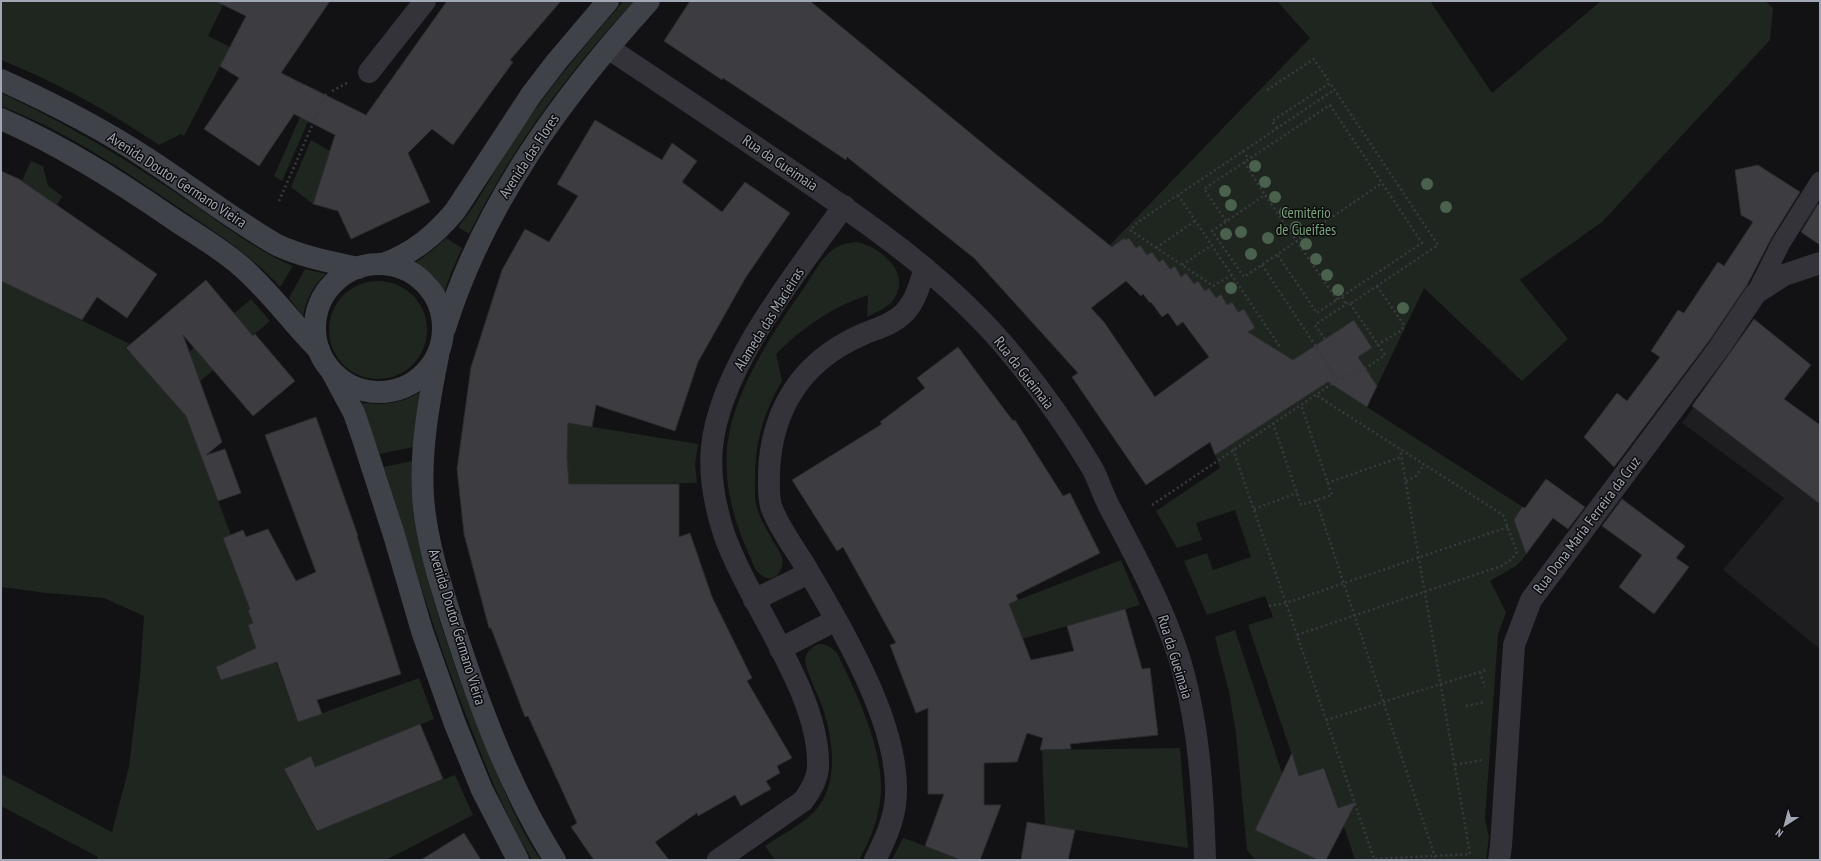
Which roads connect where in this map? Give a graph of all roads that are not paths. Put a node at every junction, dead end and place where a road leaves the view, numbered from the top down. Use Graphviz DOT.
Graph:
graph roads {
  1 [pos="425,1"];
  2 [pos="608,1"];
  3 [pos="649,1"];
  4 [pos="608,48"];
  5 [pos="369,72"];
  6 [pos="1,80"];
  7 [pos="1,119"];
  8 [pos="1820,181"];
  9 [pos="844,206"];
  10 [pos="1820,263"];
  11 [pos="382,264"];
  12 [pos="358,268"];
  13 [pos="925,268"];
  14 [pos="1756,293"];
  15 [pos="444,332"];
  16 [pos="319,350"];
  17 [pos="438,356"];
  18 [pos="332,372"];
  19 [pos="809,573"];
  20 [pos="754,600"];
  21 [pos="836,620"];
  22 [pos="780,650"];
  23 [pos="518,860"];
  24 [pos="555,860"];
  25 [pos="718,860"];
  26 [pos="875,860"];
  27 [pos="1205,860"];
  28 [pos="1499,860"];
  1 -- 5 [label="street"];
  2 -- 11 [label="main road"];
  3 -- 4 [label="main road, Avenida das Flores"];
  4 -- 9 [label="street, Rua da Gueimaia"];
  4 -- 15 [label="main road, Avenida das Flores"];
  6 -- 12 [label="main road, Avenida Doutor Germano Vieira"];
  7 -- 16 [label="main road"];
  8 -- 14 [label="street"];
  9 -- 13 [label="street, Rua da Gueimaia"];
  9 -- 20 [label="street, Alameda das Macieiras"];
  10 -- 14 [label="street, Rua Dona Maria Ferreira da Cruz"];
  11 -- 12 [label="main road"];
  11 -- 15 [label="main road"];
  12 -- 16 [label="main road"];
  13 -- 19 [label="street"];
  13 -- 27 [label="street, Rua da Gueimaia"];
  14 -- 28 [label="street, Rua Dona Maria Ferreira da Cruz"];
  15 -- 17 [label="main road"];
  16 -- 18 [label="main road"];
  17 -- 18 [label="main road"];
  17 -- 24 [label="main road, Avenida Doutor Germano Vieira"];
  18 -- 23 [label="main road, Avenida Doutor Germano Vieira"];
  19 -- 20 [label="street"];
  19 -- 21 [label="street"];
  20 -- 22 [label="street, Alameda das Macieiras"];
  21 -- 22 [label="street"];
  21 -- 26 [label="street"];
  22 -- 25 [label="street, Alameda das Macieiras"];
}
